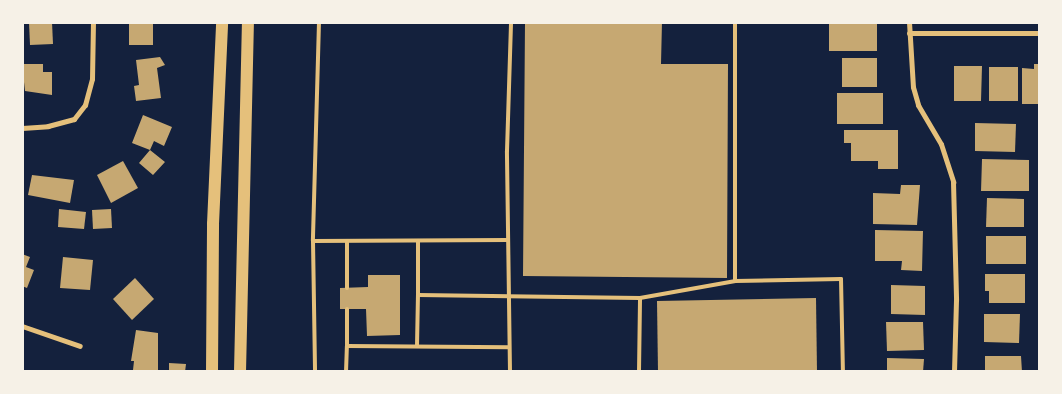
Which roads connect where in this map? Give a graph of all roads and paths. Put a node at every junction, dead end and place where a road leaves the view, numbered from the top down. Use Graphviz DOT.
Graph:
graph roads {
  1 [pos="93,22"];
  2 [pos="222,22"];
  3 [pos="248,22"];
  4 [pos="319,22"];
  5 [pos="511,22"];
  6 [pos="735,22"];
  7 [pos="909,22"];
  8 [pos="909,33"];
  9 [pos="1040,33"];
  10 [pos="22,128"];
  11 [pos="508,240"];
  12 [pos="347,241"];
  13 [pos="418,241"];
  14 [pos="313,242"];
  15 [pos="735,282"];
  16 [pos="347,288"];
  17 [pos="418,295"];
  18 [pos="508,296"];
  19 [pos="640,298"];
  20 [pos="347,309"];
  21 [pos="22,326"];
  22 [pos="80,346"];
  23 [pos="347,346"];
  24 [pos="417,346"];
  25 [pos="509,347"];
  26 [pos="212,372"];
  27 [pos="240,372"];
  28 [pos="315,372"];
  29 [pos="346,372"];
  30 [pos="510,372"];
  31 [pos="639,372"];
  32 [pos="843,372"];
  33 [pos="954,372"];
  1 -- 10 [label="street"];
  2 -- 26 [label="main road"];
  3 -- 27 [label="main road"];
  4 -- 14 [label="lane"];
  5 -- 11 [label="lane"];
  6 -- 15 [label="lane"];
  7 -- 8 [label="street"];
  8 -- 9 [label="street"];
  8 -- 33 [label="street"];
  11 -- 13 [label="lane"];
  11 -- 18 [label="lane"];
  12 -- 13 [label="lane"];
  12 -- 14 [label="lane"];
  12 -- 16 [label="lane"];
  13 -- 17 [label="lane"];
  14 -- 28 [label="lane"];
  15 -- 19 [label="lane"];
  15 -- 32 [label="lane"];
  17 -- 18 [label="lane"];
  17 -- 24 [label="lane"];
  18 -- 19 [label="lane"];
  18 -- 25 [label="lane"];
  19 -- 31 [label="lane"];
  20 -- 23 [label="lane"];
  21 -- 22 [label="street"];
  23 -- 24 [label="lane"];
  23 -- 29 [label="lane"];
  24 -- 25 [label="lane"];
  25 -- 30 [label="lane"];
}
